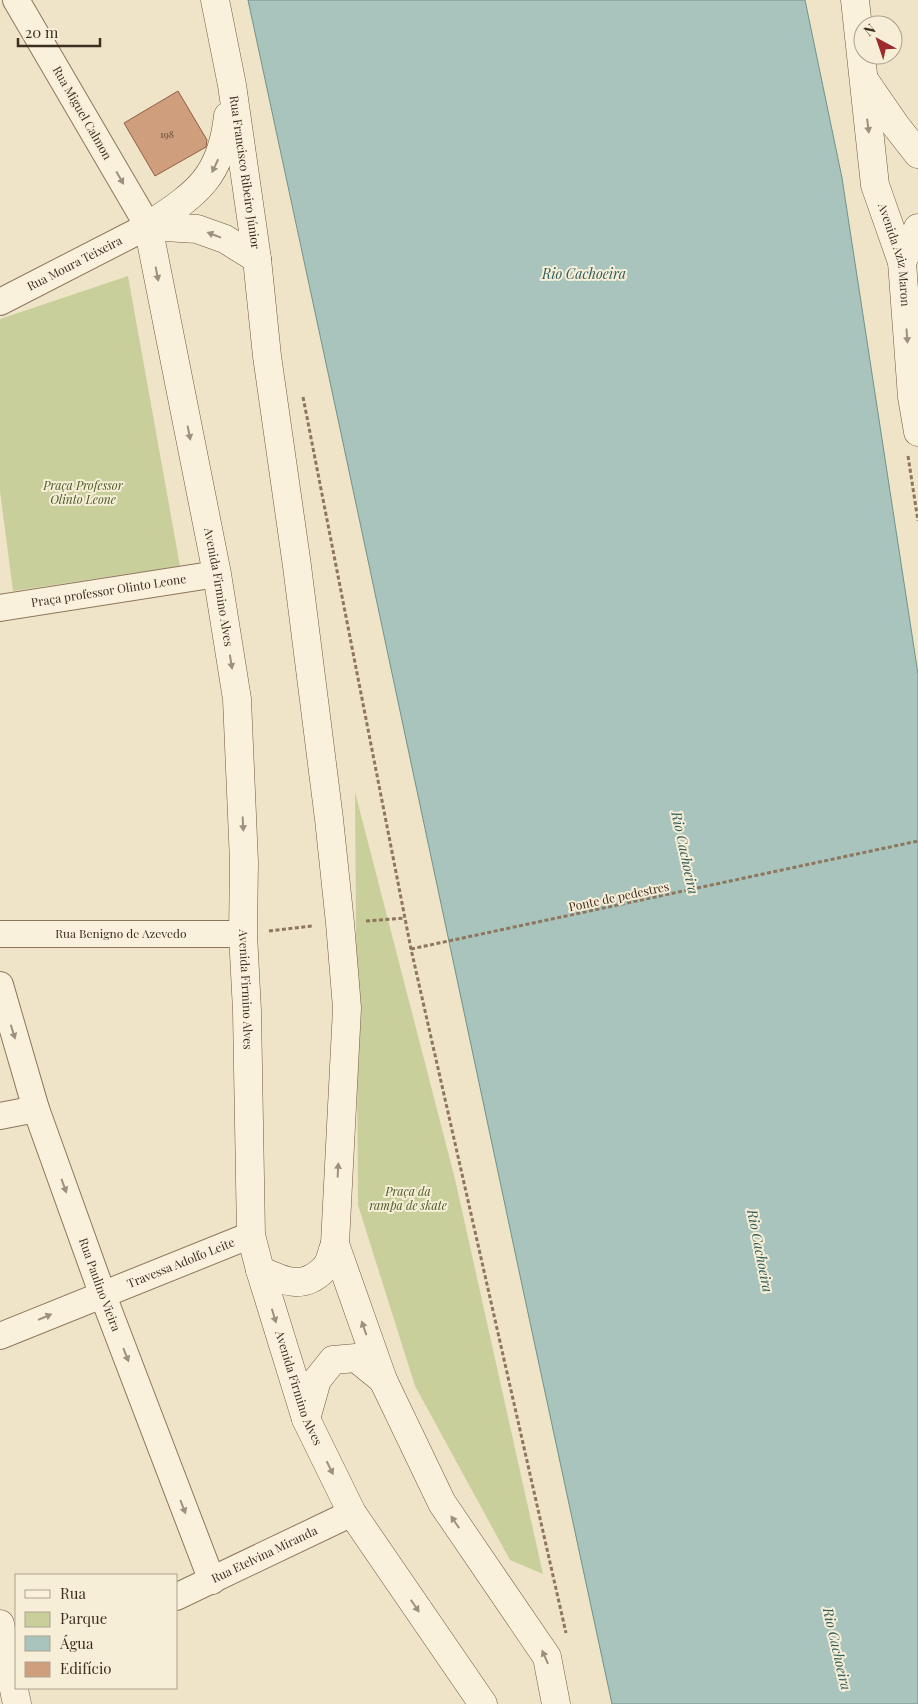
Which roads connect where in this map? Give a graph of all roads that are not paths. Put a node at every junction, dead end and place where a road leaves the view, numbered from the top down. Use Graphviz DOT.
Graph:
graph roads {
  1 [pos="215,0"];
  2 [pos="855,0"];
  3 [pos="14,3"];
  4 [pos="863,77"];
  5 [pos="232,85"];
  6 [pos="918,154"];
  7 [pos="148,226"];
  8 [pos="918,228"];
  9 [pos="257,259"];
  10 [pos="902,262"];
  11 [pos="0,302"];
  12 [pos="918,432"];
  13 [pos="218,574"];
  14 [pos="0,608"];
  15 [pos="0,934"];
  16 [pos="243,934"];
  17 [pos="0,985"];
  18 [pos="36,1109"];
  19 [pos="0,1116"];
  20 [pos="251,1235"];
  21 [pos="335,1244"];
  22 [pos="260,1270"];
  23 [pos="102,1293"];
  24 [pos="0,1336"];
  25 [pos="383,1380"];
  26 [pos="306,1419"];
  27 [pos="352,1513"];
  28 [pos="212,1581"];
  29 [pos="178,1596"];
  30 [pos="0,1624"];
  31 [pos="9,1673"];
  32 [pos="17,1704"];
  33 [pos="483,1704"];
  34 [pos="556,1704"];
  1 -- 5 [label="main road, Rua Francisco Ribeiro Júnior"];
  2 -- 4 [label="main road, Avenida Aziz Maron"];
  3 -- 7 [label="street, Rua Miguel Calmon, one-way"];
  4 -- 6 [label="main road"];
  4 -- 10 [label="main road, Avenida Aziz Maron, one-way"];
  5 -- 7 [label="main road, Rua Francisco Ribeiro Júnior, one-way"];
  5 -- 9 [label="main road, Rua Francisco Ribeiro Júnior"];
  9 -- 7 [label="main road, one-way"];
  7 -- 11 [label="street, Rua Moura Teixeira"];
  7 -- 13 [label="main road, Avenida Firmino Alves, one-way"];
  8 -- 10 [label="main road"];
  21 -- 9 [label="main road, one-way"];
  10 -- 12 [label="main road, Avenida Aziz Maron, one-way"];
  13 -- 14 [label="street, Praça professor Olinto Leone"];
  13 -- 16 [label="main road, Avenida Firmino Alves, one-way"];
  15 -- 16 [label="street, Rua Benigno de Azevedo"];
  16 -- 20 [label="main road, Avenida Firmino Alves"];
  17 -- 18 [label="street, Rua Paulino Vieira, one-way"];
  18 -- 19 [label="street"];
  18 -- 23 [label="street, Rua Paulino Vieira, one-way"];
  20 -- 22 [label="main road, Avenida Firmino Alves"];
  20 -- 23 [label="street, Travessa Adolfo Leite"];
  21 -- 22 [label="main road"];
  25 -- 21 [label="main road, one-way"];
  22 -- 26 [label="main road, Avenida Firmino Alves, one-way"];
  24 -- 23 [label="street, Travessa Adolfo Leite, one-way"];
  23 -- 28 [label="street, Rua Paulino Vieira, one-way"];
  25 -- 26 [label="main road"];
  34 -- 25 [label="main road, one-way"];
  26 -- 27 [label="main road, Avenida Firmino Alves, one-way"];
  27 -- 28 [label="street, Rua Etelvina Miranda"];
  27 -- 33 [label="main road, Avenida Firmino Alves, one-way"];
  28 -- 29 [label="street, Rua Etelvina Miranda"];
  30 -- 31 [label="main road"];
  31 -- 32 [label="main road"];
}
